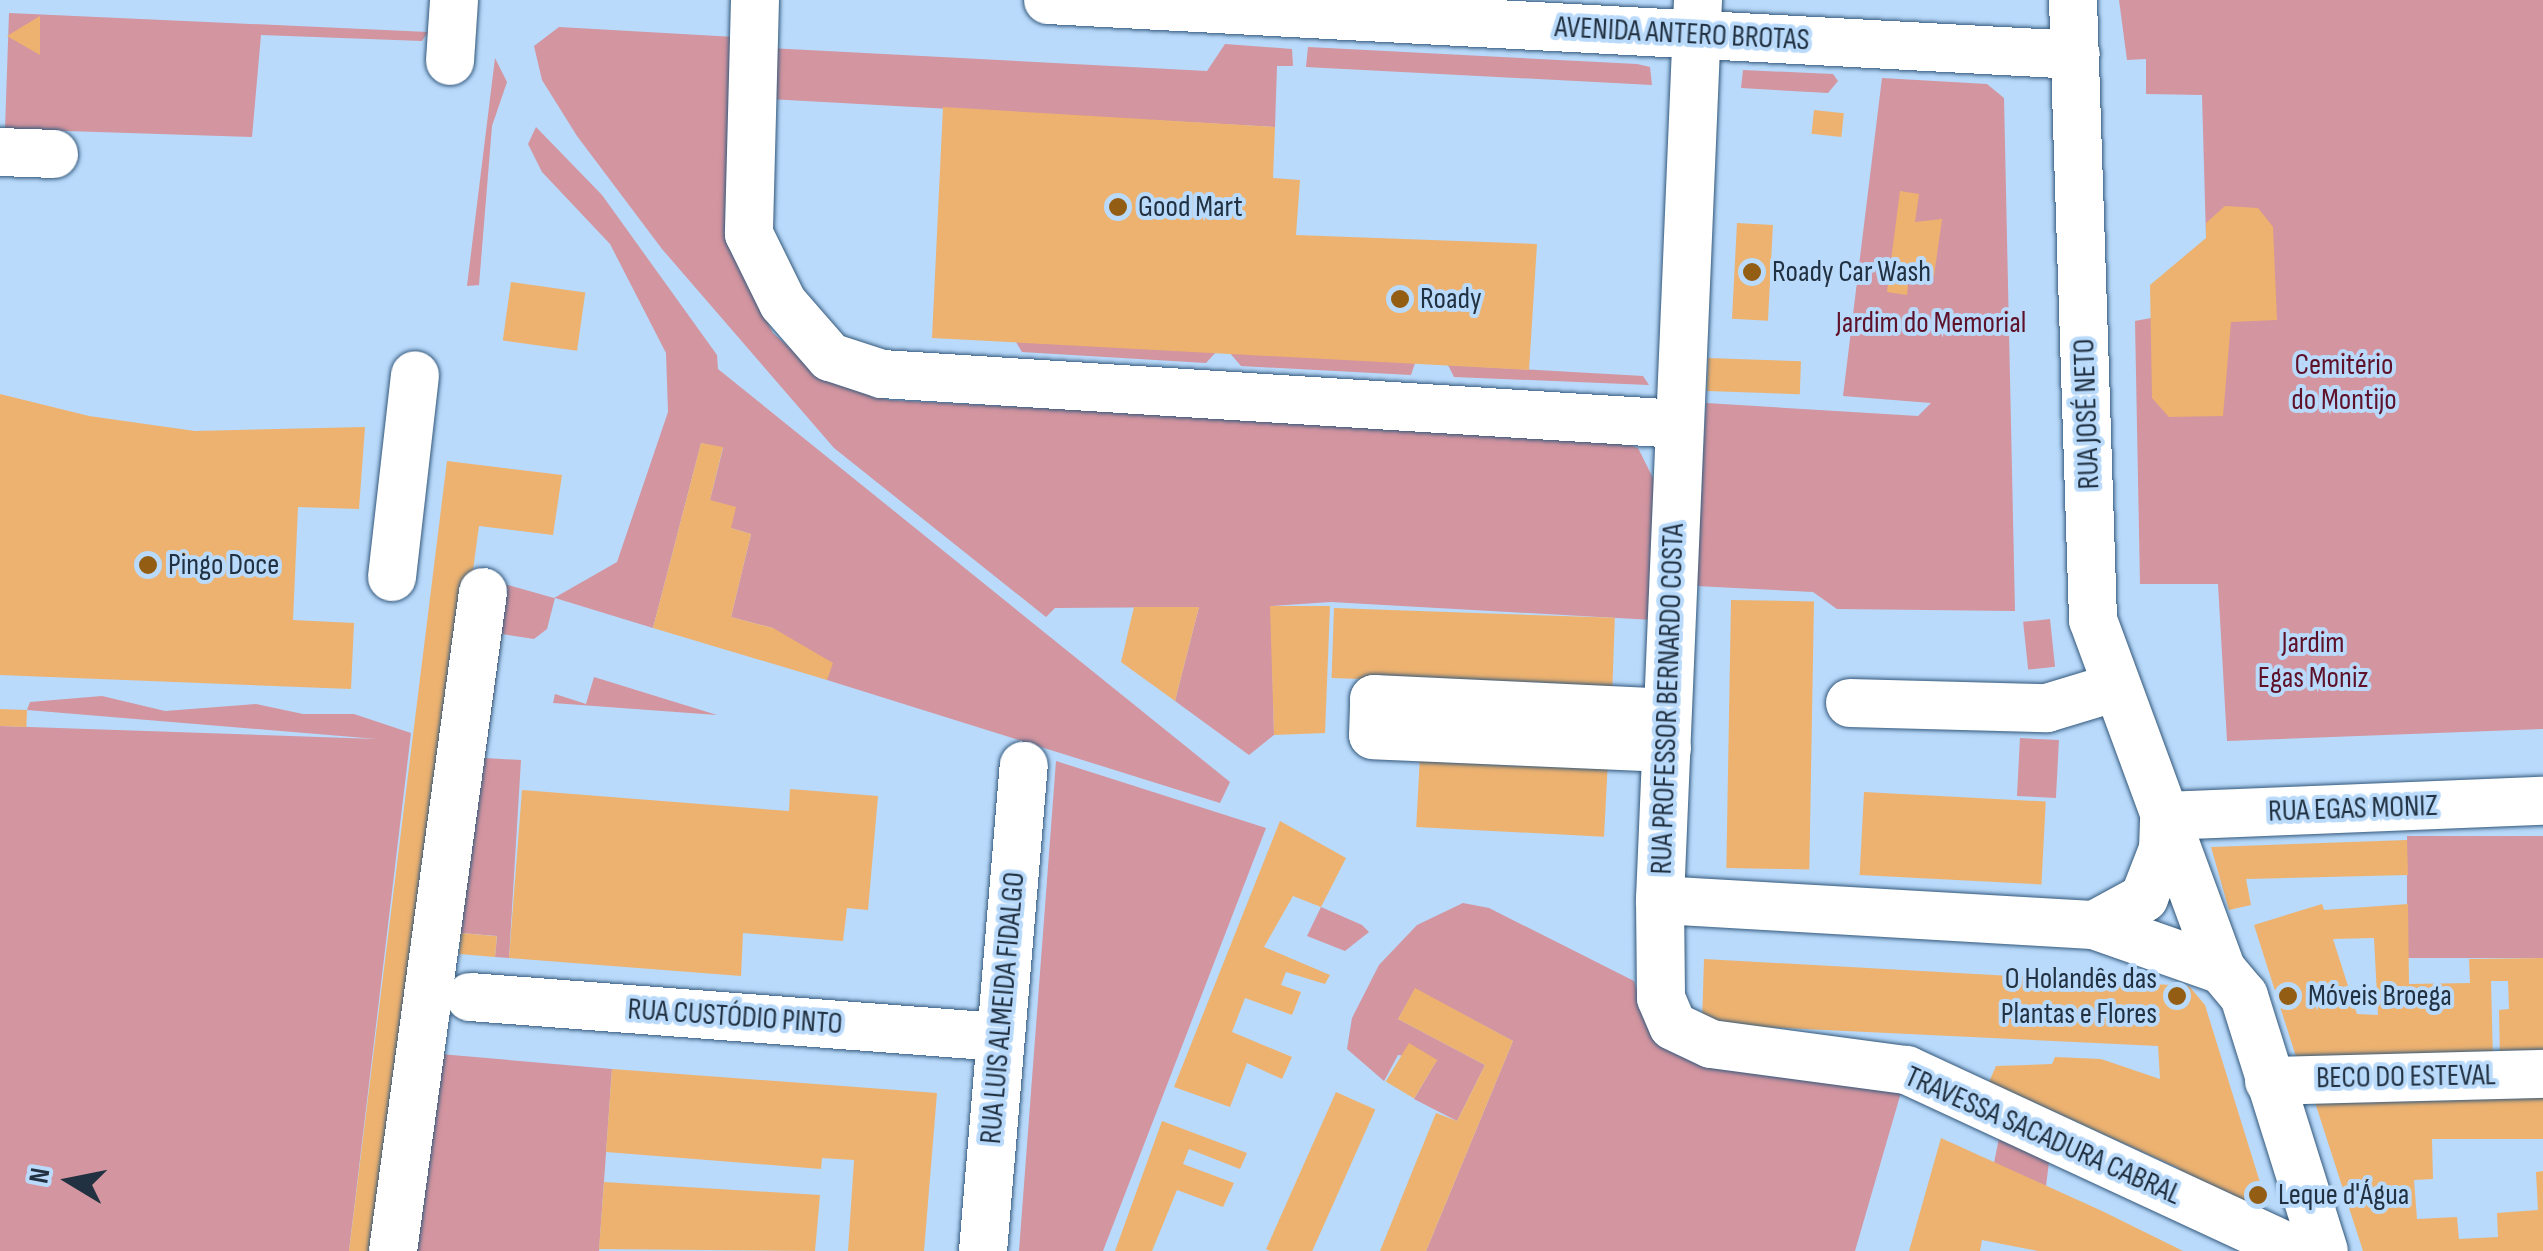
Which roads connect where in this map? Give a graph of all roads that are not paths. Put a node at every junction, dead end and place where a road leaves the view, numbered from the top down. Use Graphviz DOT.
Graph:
graph roads {
  1 [pos="454,0"];
  2 [pos="754,0"];
  3 [pos="1048,0"];
  4 [pos="2073,0"];
  5 [pos="1697,17"];
  6 [pos="2076,55"];
  7 [pos="450,61"];
  8 [pos="0,152"];
  9 [pos="54,154"];
  10 [pos="414,375"];
  11 [pos="1678,424"];
  12 [pos="392,577"];
  13 [pos="483,592"];
  14 [pos="2112,688"];
  15 [pos="1850,703"];
  16 [pos="1667,730"];
  17 [pos="1024,766"];
  18 [pos="2543,801"];
  19 [pos="2164,816"];
  20 [pos="1660,900"];
  21 [pos="2094,925"];
  22 [pos="2222,970"];
  23 [pos="470,997"];
  24 [pos="1000,1037"];
  25 [pos="2543,1074"];
  26 [pos="2269,1081"];
  27 [pos="393,1251"];
  28 [pos="984,1251"];
  29 [pos="2297,1251"];
  30 [pos="2324,1251"];
  1 -- 7 [label="street"];
  2 -- 11 [label="street"];
  3 -- 5 [label="street, AVENIDA ANTERO BROTAS"];
  4 -- 6 [label="street, RUA JOSÉ NETO"];
  5 -- 6 [label="street, AVENIDA ANTERO BROTAS"];
  5 -- 11 [label="street, RUA PROFESSOR BERNARDO COSTA"];
  6 -- 14 [label="street, RUA JOSÉ NETO"];
  8 -- 9 [label="street"];
  10 -- 12 [label="street"];
  11 -- 16 [label="street, RUA PROFESSOR BERNARDO COSTA"];
  13 -- 27 [label="street"];
  14 -- 15 [label="street"];
  14 -- 19 [label="street, RUA JOSÉ NETO"];
  16 -- 16 [label="street"];
  16 -- 20 [label="street, RUA PROFESSOR BERNARDO COSTA"];
  17 -- 24 [label="street, RUA LUIS ALMEIDA FIDALGO"];
  18 -- 19 [label="street, RUA EGAS MONIZ"];
  19 -- 21 [label="street"];
  19 -- 22 [label="street, RUA JOSÉ NETO"];
  20 -- 21 [label="street, RUA PROFESSOR BERNARDO COSTA"];
  20 -- 29 [label="street, TRAVESSA SACADURA CABRAL"];
  21 -- 22 [label="street, RUA PROFESSOR BERNARDO COSTA"];
  22 -- 26 [label="street, RUA JOSÉ NETO"];
  23 -- 24 [label="street, RUA CUSTÓDIO PINTO"];
  24 -- 28 [label="street, RUA LUIS ALMEIDA FIDALGO"];
  25 -- 26 [label="street, BECO DO ESTEVAL"];
  26 -- 30 [label="street, RUA JOSÉ NETO"];
}
